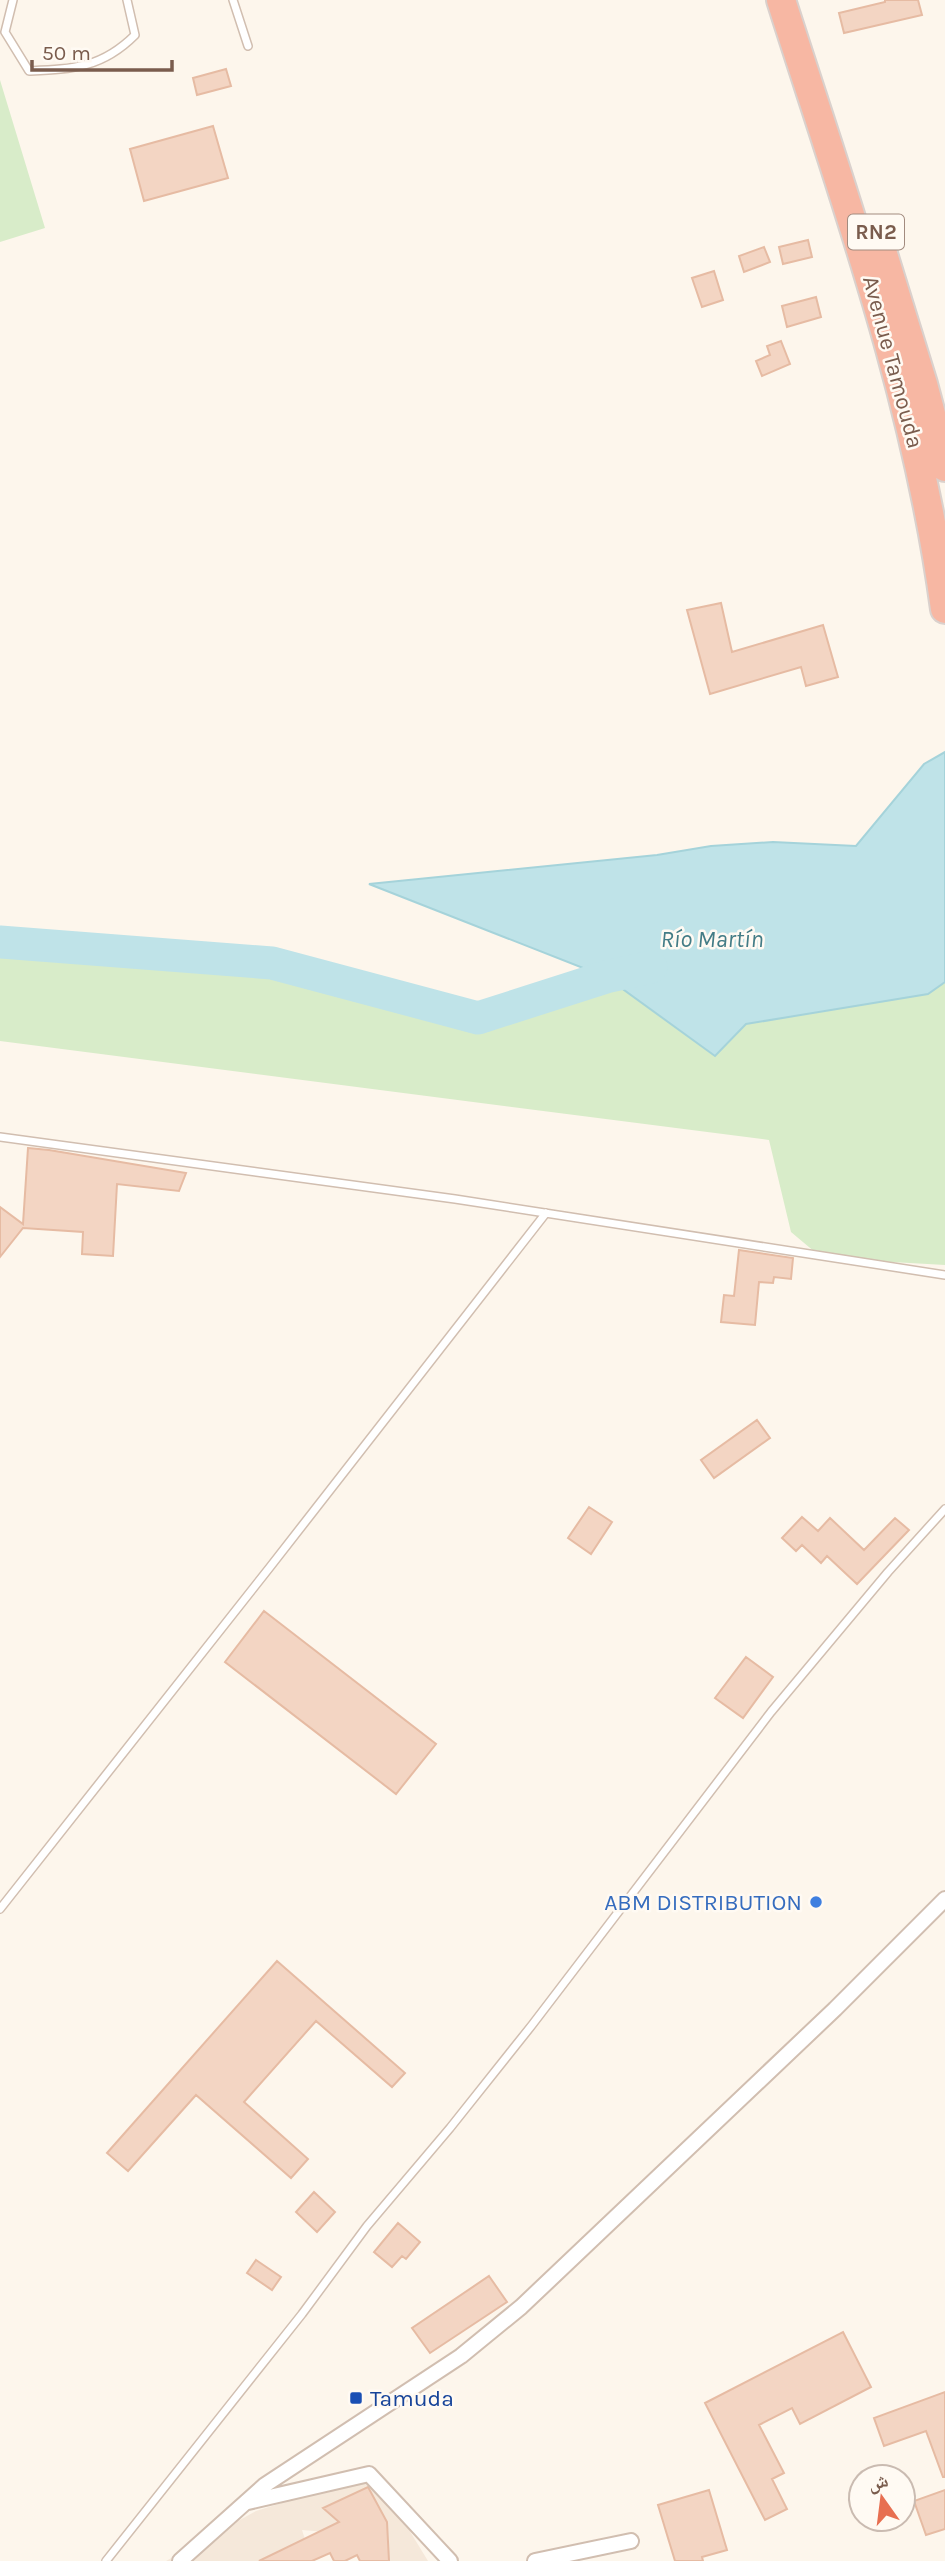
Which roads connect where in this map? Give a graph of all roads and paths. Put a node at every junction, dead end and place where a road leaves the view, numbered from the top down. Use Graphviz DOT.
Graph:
graph roads {
  1 [pos="13,0"];
  2 [pos="127,0"];
  3 [pos="233,0"];
  4 [pos="781,0"];
  5 [pos="799,0"];
  6 [pos="248,47"];
  7 [pos="945,467"];
  8 [pos="945,608"];
  9 [pos="0,1137"];
  10 [pos="546,1213"];
  11 [pos="945,1275"];
  12 [pos="945,1510"];
  13 [pos="945,1899"];
  14 [pos="0,1909"];
  15 [pos="244,2504"];
  16 [pos="631,2540"];
  17 [pos="106,2561"];
  18 [pos="180,2561"];
  19 [pos="450,2561"];
  20 [pos="535,2561"];
  1 -- 2 [label="lane"];
  3 -- 6 [label="lane"];
  4 -- 8 [label="highway, Avenue Tamouda / RN2"];
  5 -- 7 [label="highway, Avenue Tamouda / RN2"];
  9 -- 10 [label="lane"];
  10 -- 11 [label="lane"];
  10 -- 14 [label="lane"];
  12 -- 17 [label="lane"];
  13 -- 15 [label="street"];
  15 -- 18 [label="street"];
  15 -- 19 [label="street"];
  16 -- 20 [label="street"];
}
